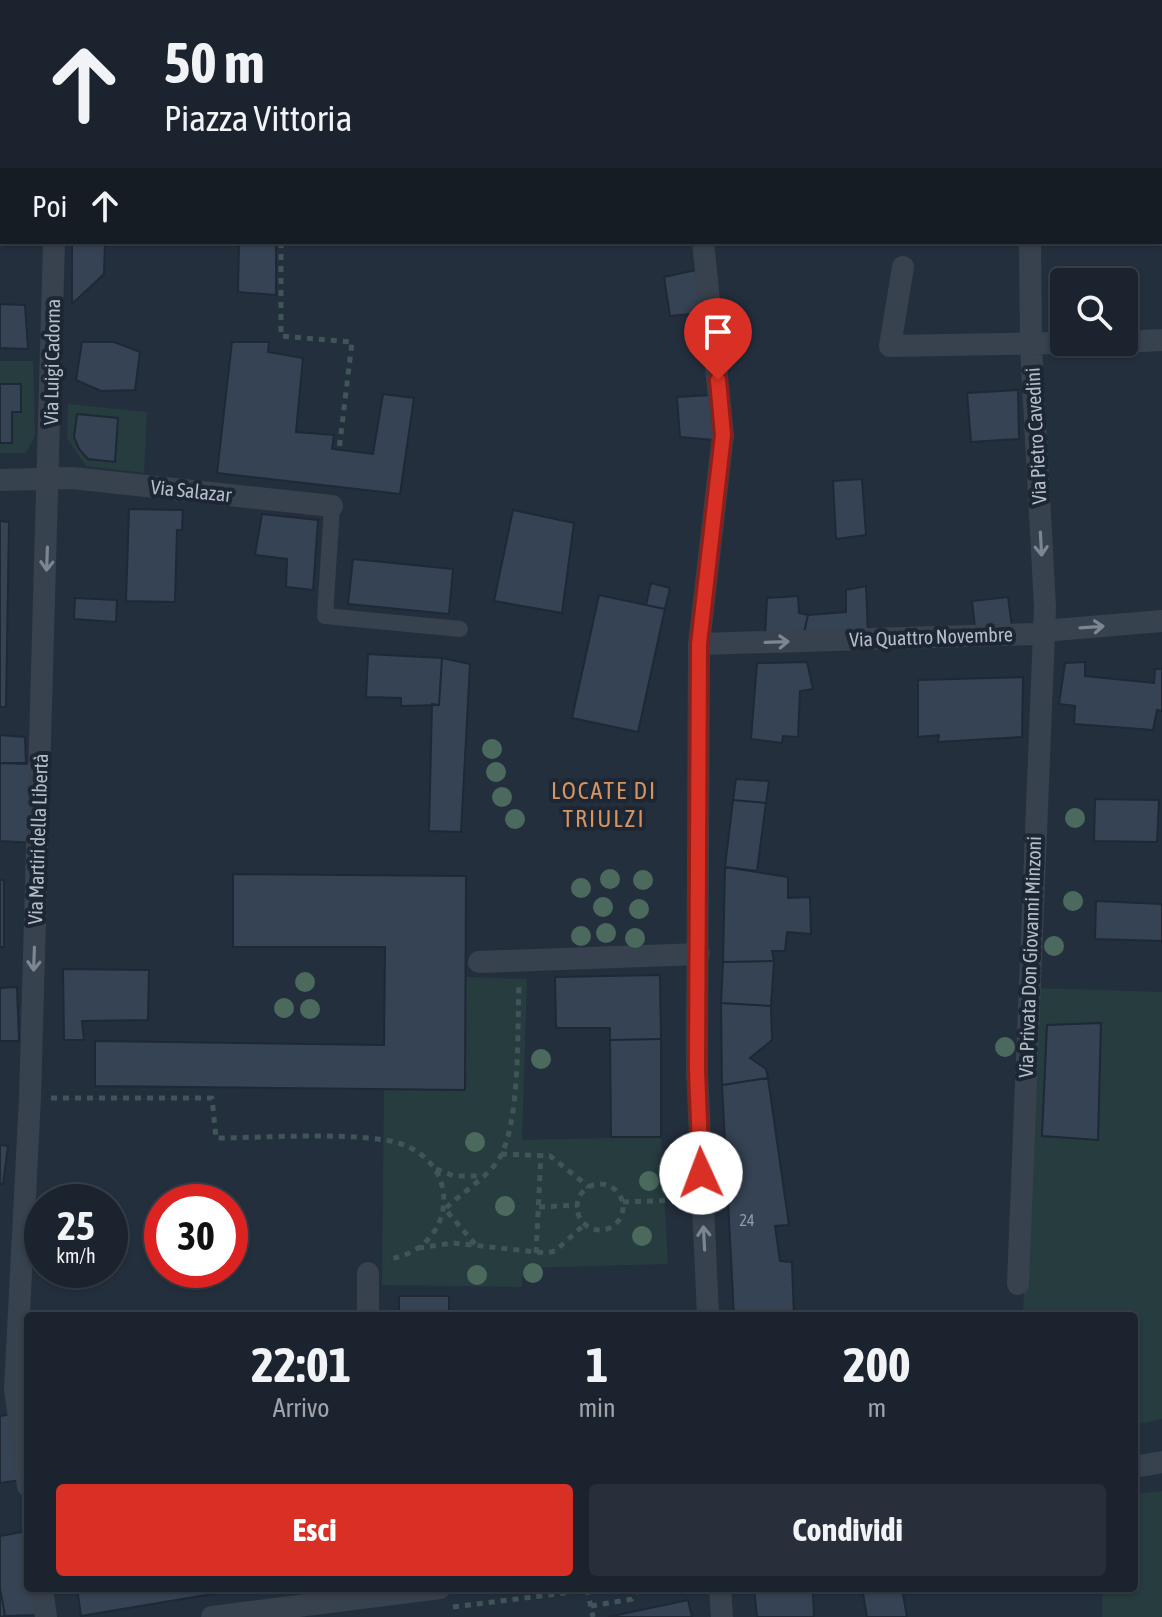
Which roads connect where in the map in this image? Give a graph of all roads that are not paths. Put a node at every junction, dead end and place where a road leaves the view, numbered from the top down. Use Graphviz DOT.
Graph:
graph roads {
  1 [pos="54,244"];
  2 [pos="703,244"];
  3 [pos="1030,244"];
  4 [pos="903,267"];
  5 [pos="1162,340"];
  6 [pos="1138,341"];
  7 [pos="1050,345"];
  8 [pos="1031,346"];
  9 [pos="0,480"];
  10 [pos="49,481"];
  11 [pos="332,506"];
  12 [pos="1162,621"];
  13 [pos="460,629"];
  14 [pos="1043,631"];
  15 [pos="699,644"];
  16 [pos="699,954"];
  17 [pos="479,962"];
  18 [pos="368,1273"];
  19 [pos="1018,1284"];
  20 [pos="368,1312"];
  21 [pos="708,1312"];
  22 [pos="24,1456"];
  23 [pos="1162,1462"];
  24 [pos="1138,1466"];
  25 [pos="43,1592"];
  26 [pos="720,1592"];
  27 [pos="364,1593"];
  28 [pos="442,1598"];
  29 [pos="46,1617"];
  30 [pos="212,1617"];
  31 [pos="722,1617"];
  1 -- 10 [label="street, Via Luigi Cadorna"];
  2 -- 15 [label="street"];
  3 -- 8 [label="street, Via Pietro Cavedini"];
  4 -- 8 [label="street"];
  5 -- 6 [label="street"];
  7 -- 8 [label="street"];
  8 -- 14 [label="street, Via Pietro Cavedini, one-way"];
  9 -- 10 [label="street, Via Salazar"];
  10 -- 11 [label="street, Via Salazar"];
  10 -- 22 [label="street, Via Martiri della Libertà, one-way"];
  11 -- 13 [label="street"];
  14 -- 12 [label="street, Via Quattro Novembre, one-way"];
  15 -- 14 [label="street, Via Quattro Novembre, one-way"];
  14 -- 19 [label="street, Via Privata Don Giovanni Minzoni"];
  15 -- 16 [label="street"];
  16 -- 17 [label="street"];
  21 -- 16 [label="street, one-way"];
  18 -- 20 [label="street"];
  23 -- 24 [label="street"];
  25 -- 29 [label="street"];
  26 -- 31 [label="street"];
  27 -- 28 [label="street"];
  27 -- 30 [label="street"];
}
